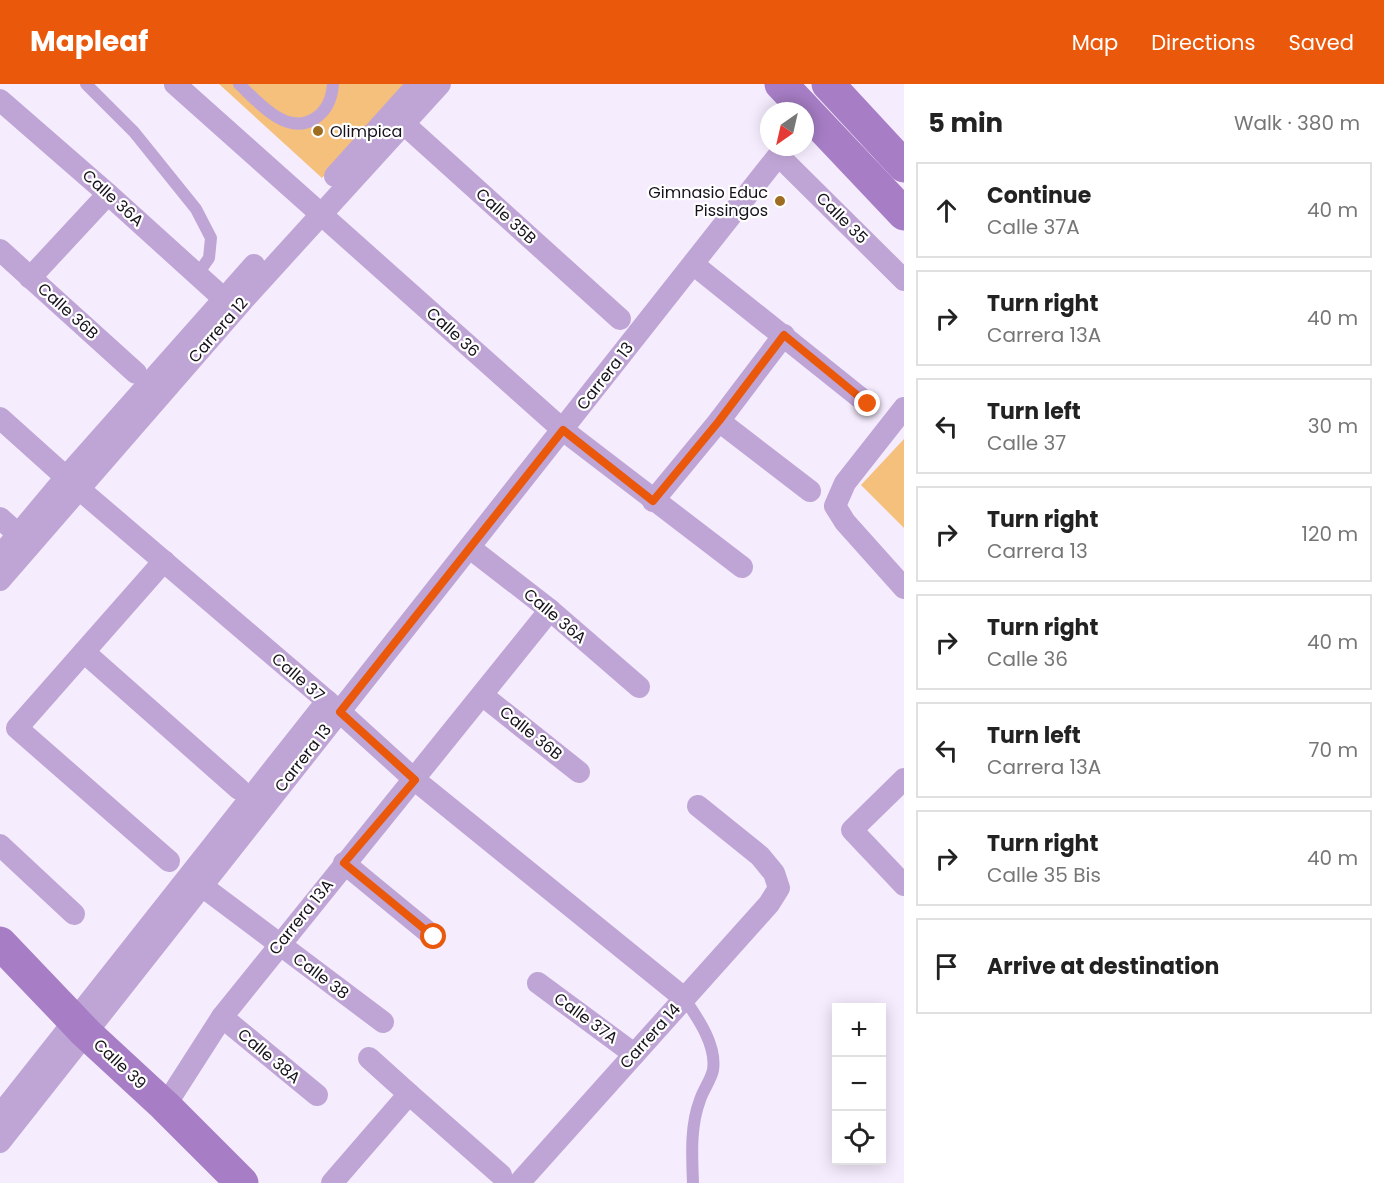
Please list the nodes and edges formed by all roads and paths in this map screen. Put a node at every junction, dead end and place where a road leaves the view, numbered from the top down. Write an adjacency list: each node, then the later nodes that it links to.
1 (86, 84): 21 (lane)
2 (175, 84): 17 (street, Calle 36)
3 (239, 84): 4 (lane)
4 (333, 84)
5 (418, 84): 11 (street, Carrera 12)
6 (440, 84): 11 (street, Carrera 12)
7 (781, 84): 10 (street)
8 (828, 84): 15 (street)
9 (0, 100): 16 (street, Calle 36A)
10 (795, 102)
11 (398, 118): 17 (street, Carrera 12); 25 (street, Calle 35B)
12 (814, 124): 18 (street)
13 (778, 156): 20 (street, Carrera 13)
14 (787, 156): 23 (street, Calle 35)
15 (904, 166)
16 (108, 194): 21 (street, Calle 36A); 22 (street)
17 (315, 210): 24 (street, Carrera 12); 32 (street, Calle 36)
18 (904, 214)
19 (0, 250): 22 (street, Calle 36B)
20 (693, 264): 26 (street); 32 (street, Carrera 13)
21 (197, 274): 24 (street, Calle 36A)
22 (30, 278): 27 (street, Calle 36B)
23 (904, 280)
24 (235, 294): 33 (street, Carrera 12)
25 (620, 319)
26 (784, 335): 28 (street); 31 (street)
27 (136, 372)
28 (868, 404)
29 (904, 408): 43 (street)
30 (0, 418): 33 (street, Calle 37)
31 (719, 421): 34 (street); 35 (street)
32 (563, 430): 35 (street, Calle 36); 38 (street, Carrera 13)
33 (72, 483): 37 (street, Carrera 12); 40 (street, Calle 37); 42 (street, Carrera 12)
34 (810, 491)
35 (653, 501): 41 (street, Calle 36)
36 (0, 518): 37 (street)
37 (20, 535): 39 (street, Carrera 12)
38 (470, 548): 44 (street, Calle 36A); 48 (street, Carrera 13)
39 (0, 556)
40 (164, 561): 45 (street); 48 (street, Calle 37)
41 (742, 567)
42 (0, 580)
43 (904, 588)
44 (550, 610): 46 (street, Calle 36A); 47 (street, Carrera 13A)
45 (84, 652): 52 (street); 55 (street)
46 (639, 687)
47 (482, 695): 49 (street, Calle 36B); 51 (street, Carrera 13A)
48 (333, 707): 51 (street, Calle 37); 58 (street, Carrera 13); 67 (street, Carrera 13)
49 (579, 772)
50 (904, 779): 57 (street)
51 (415, 780): 56 (street, Carrera 13A); 64 (street, Calle 37)
52 (239, 789)
53 (698, 806): 64 (street, Carrera 14)
54 (2, 851): 59 (street)
55 (169, 861)
56 (344, 863): 60 (street); 62 (street, Carrera 13A)
57 (904, 885)
58 (202, 886): 62 (street, Calle 38); 67 (street, Carrera 13)
59 (74, 914)
60 (434, 937)
61 (0, 943): 67 (street, Calle 39)
62 (279, 944): 65 (street, Carrera 13A); 66 (street, Calle 38)
63 (538, 983): 68 (street, Calle 37A)
64 (684, 998): 68 (street, Carrera 14); 78 (lane)
65 (222, 1017): 71 (street, Calle 38A); 72 (street, Carrera 13A)
66 (383, 1023)
67 (81, 1027): 72 (street, Calle 39); 73 (street, Carrera 13); 74 (street, Carrera 13)
68 (634, 1054): 75 (street, Carrera 14)
69 (369, 1058): 70 (street)
70 (409, 1094): 75 (street); 77 (street)
71 (317, 1095)
72 (163, 1110): 76 (street, Calle 39)
73 (0, 1115)
74 (0, 1142)
75 (510, 1179)
76 (242, 1183)
77 (332, 1183)
78 (693, 1183)

